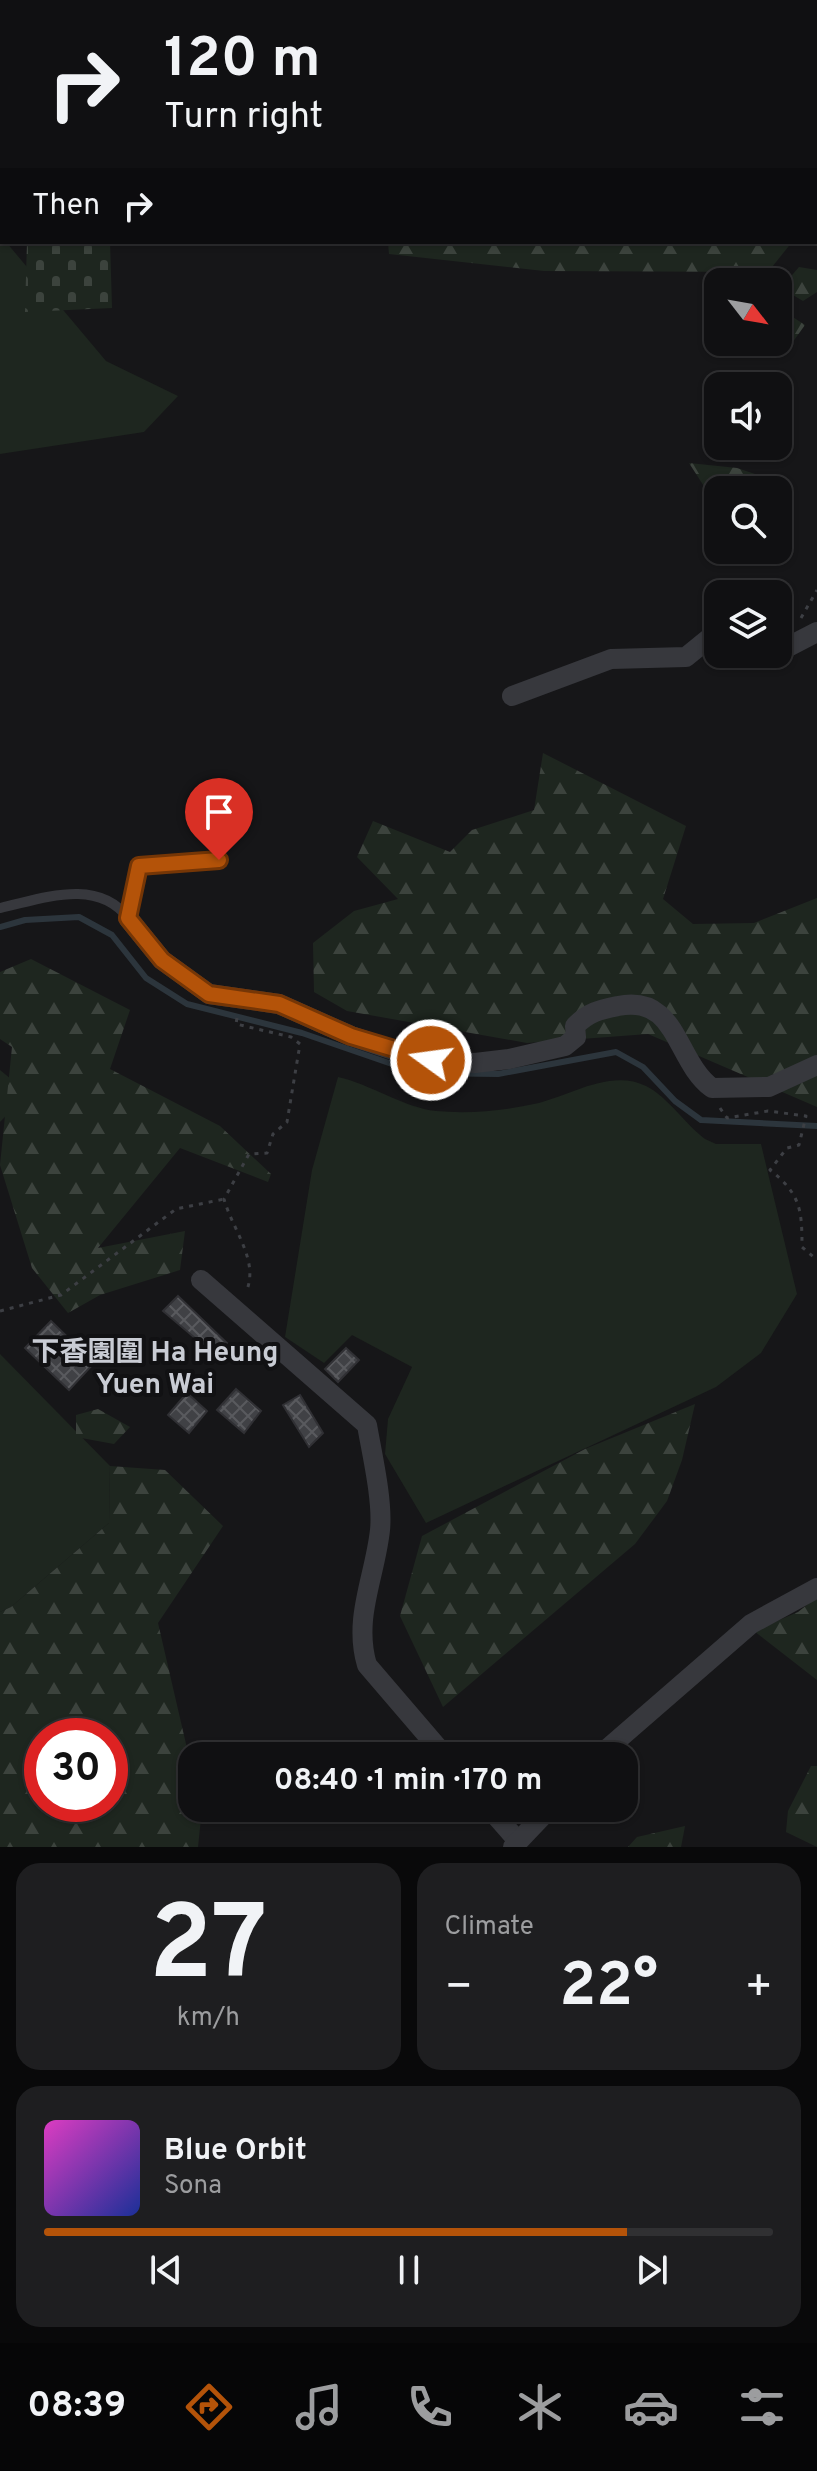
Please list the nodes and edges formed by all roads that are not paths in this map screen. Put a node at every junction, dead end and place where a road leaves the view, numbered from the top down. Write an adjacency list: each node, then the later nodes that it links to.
1 (817, 632): 3 (street)
2 (704, 642): 4 (street)
3 (792, 645)
4 (512, 696)
5 (219, 860): 7 (lane)
6 (0, 908): 7 (lane)
7 (128, 918): 8 (street)
8 (817, 1065)
9 (201, 1280): 11 (street)
10 (817, 1588): 12 (street)
11 (433, 1742)
12 (615, 1742)
13 (500, 1822): 15 (street)
14 (537, 1822): 15 (street)
15 (516, 1844)

